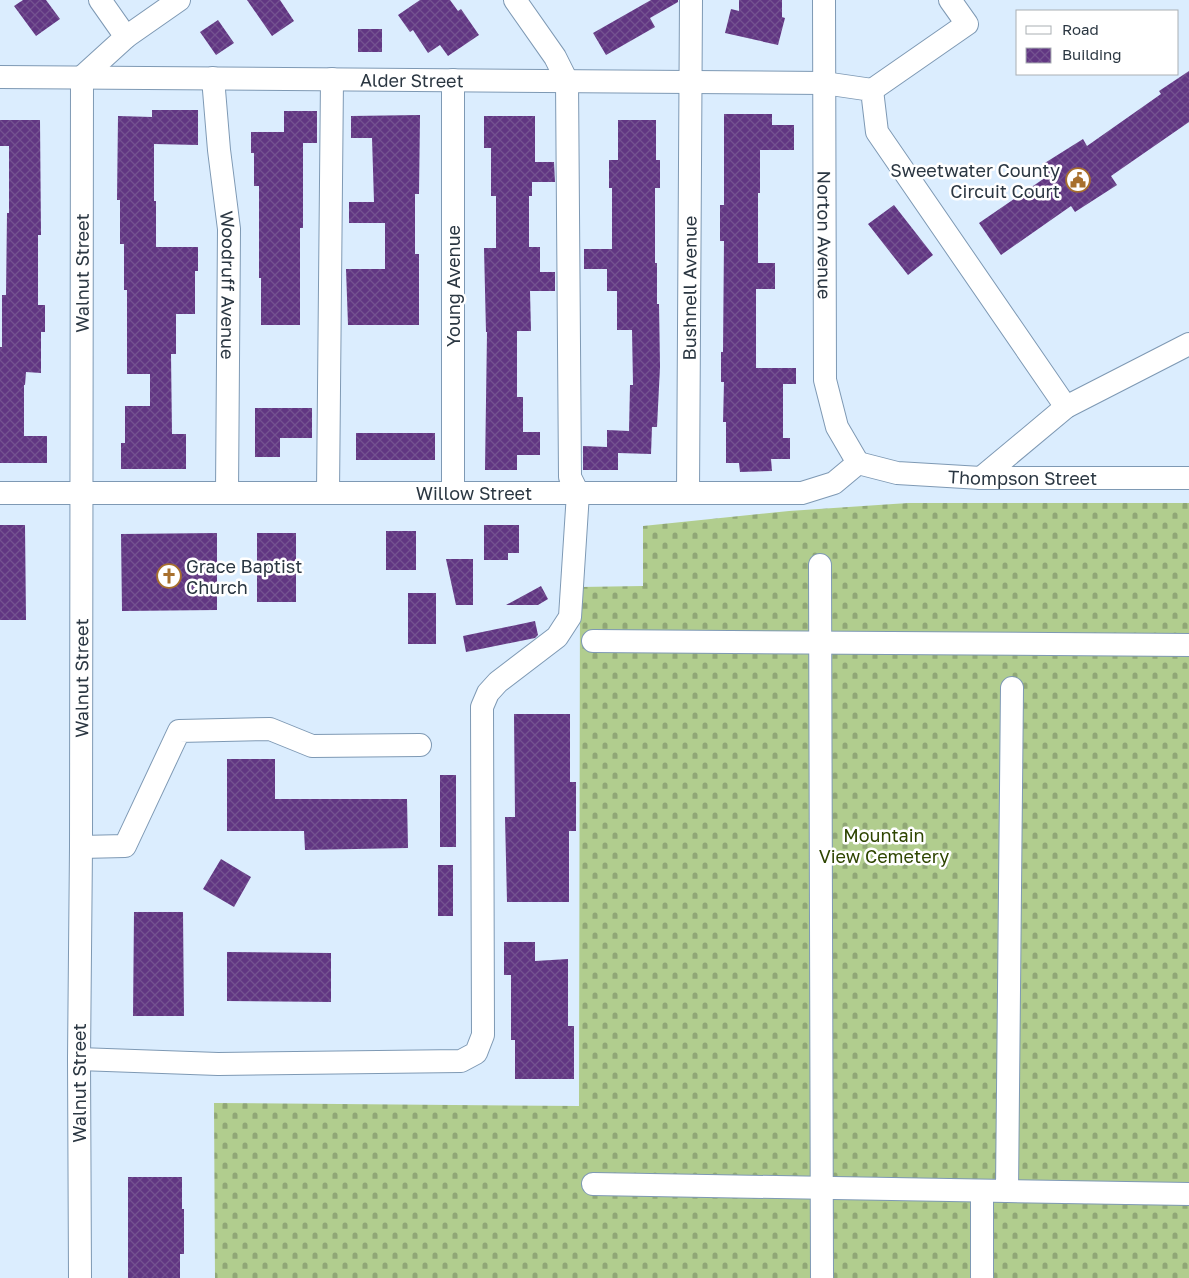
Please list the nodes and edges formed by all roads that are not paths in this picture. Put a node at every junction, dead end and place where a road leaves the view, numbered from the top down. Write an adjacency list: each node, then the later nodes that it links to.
1 (100, 0): 7 (street)
2 (179, 0): 7 (street)
3 (515, 0): 13 (street)
4 (691, 0): 14 (street, Bushnell Avenue)
5 (824, 0): 15 (street, Norton Avenue)
6 (950, 0): 16 (street)
7 (126, 37): 9 (street)
8 (0, 77): 9 (street, Alder Street)
9 (82, 77): 10 (street, Alder Street); 26 (street, Walnut Street)
10 (213, 78): 11 (street, Alder Street); 22 (street, Woodruff Avenue)
11 (332, 79): 12 (street, Alder Street); 23 (street)
12 (453, 80): 13 (street, Alder Street); 24 (street, Young Avenue)
13 (567, 81): 14 (street, Alder Street); 27 (street)
14 (690, 82): 15 (street, Alder Street); 28 (street, Bushnell Avenue)
15 (824, 84): 16 (street, Alder Street); 19 (street, Norton Avenue)
16 (872, 90): 18 (street)
17 (1189, 344): 18 (street)
18 (1066, 407): 20 (street)
19 (858, 463): 20 (street, Thompson Street); 28 (street, Willow Street)
20 (981, 478): 21 (street, Thompson Street)
21 (1189, 478)
22 (227, 492): 23 (street, Willow Street); 26 (street, Willow Street)
23 (328, 492): 24 (street, Willow Street)
24 (453, 492): 27 (street, Willow Street)
25 (0, 493): 26 (street, Willow Street)
26 (82, 493): 35 (street, Walnut Street)
27 (578, 493): 28 (street, Willow Street); 36 (street)
28 (688, 493)
29 (820, 565): 31 (street)
30 (594, 641): 31 (street)
31 (821, 643): 32 (street); 38 (street)
32 (1189, 645)
33 (1012, 688): 40 (street)
34 (420, 746): 35 (street)
35 (81, 846): 36 (street, Walnut Street)
36 (79, 1059): 42 (street, Walnut Street)
37 (594, 1184): 38 (street)
38 (822, 1188): 39 (street); 43 (street)
39 (982, 1191): 40 (street); 44 (street)
40 (1007, 1191): 41 (street)
41 (1189, 1194)
42 (80, 1278)
43 (822, 1278)
44 (982, 1278)

